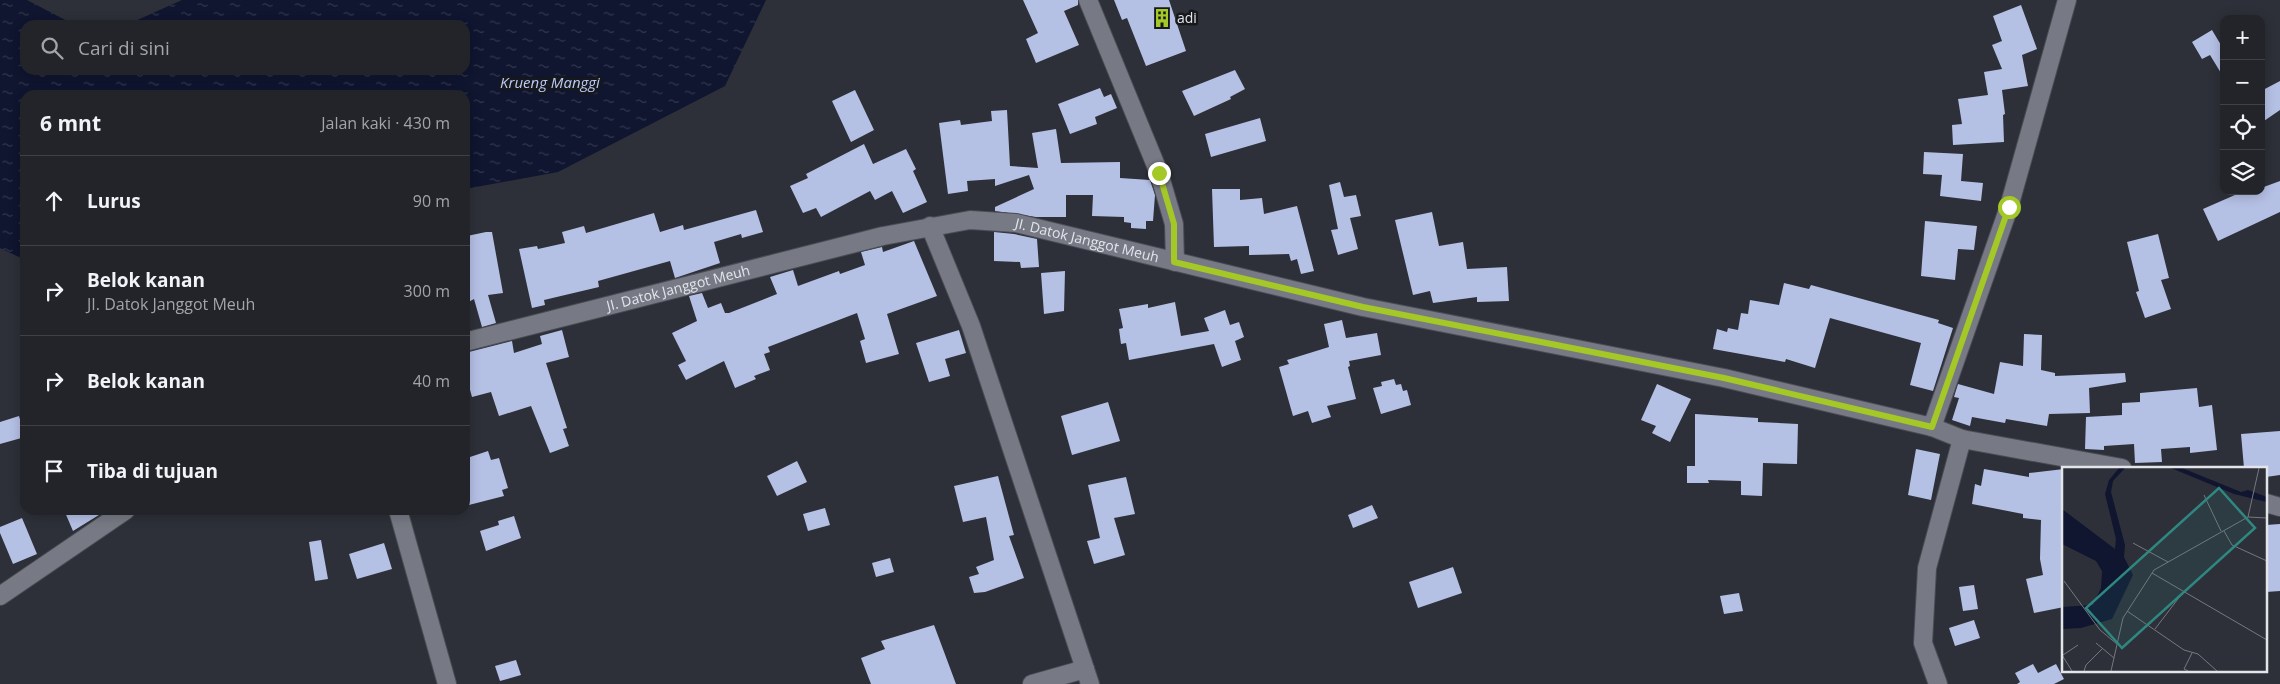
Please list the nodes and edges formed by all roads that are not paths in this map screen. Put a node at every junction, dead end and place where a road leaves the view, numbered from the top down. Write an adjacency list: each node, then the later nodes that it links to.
1 (1088, 0): 4 (street)
2 (2067, 0): 6 (street)
3 (930, 226): 4 (street, JI. Datok Janggot Meuh); 5 (street, JI. Datok Janggot Meuh); 12 (street)
4 (1174, 262): 6 (street, JI. Datok Janggot Meuh)
5 (470, 341)
6 (1932, 427): 7 (street, JI. Datok Janggot Meuh)
7 (1962, 439): 8 (street, JI. Datok Janggot Meuh); 15 (street)
8 (2116, 467)
9 (119, 515): 11 (street)
10 (399, 515): 13 (street)
11 (0, 596)
12 (1088, 676): 14 (street)
13 (447, 684)
14 (1032, 684)
15 (1938, 684)

